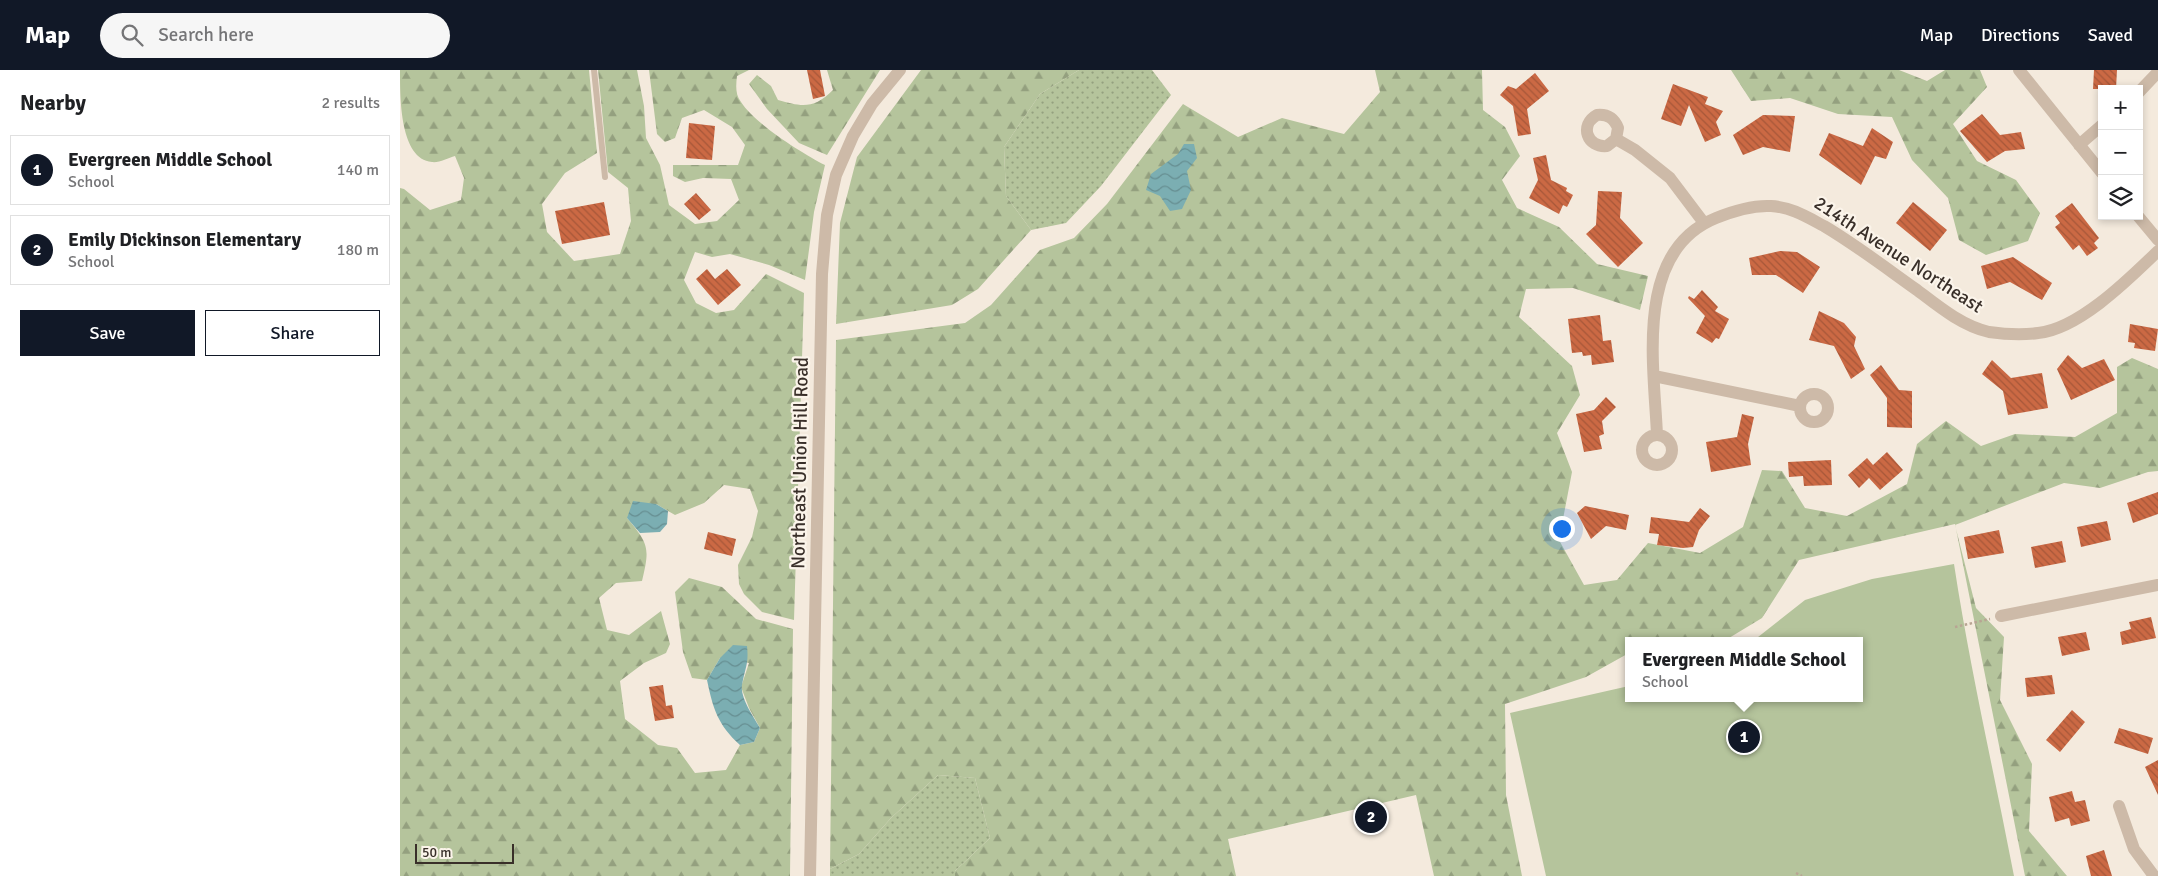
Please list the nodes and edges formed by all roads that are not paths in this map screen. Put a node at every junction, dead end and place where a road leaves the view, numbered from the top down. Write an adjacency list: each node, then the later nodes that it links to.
1 (594, 70): 10 (lane)
2 (900, 70): 21 (street, Northeast Union Hill Road)
3 (2019, 70): 8 (street)
4 (2158, 72): 5 (street)
5 (2143, 88)
6 (2098, 128): 8 (street)
7 (1616, 139): 12 (street)
8 (2079, 145): 9 (street)
9 (2098, 168)
10 (605, 177)
11 (2141, 220): 13 (street)
12 (1704, 223): 14 (street, 214th Avenue Northeast); 15 (street, 214th Avenue Northeast)
13 (2158, 240)
14 (2158, 251)
15 (1654, 376): 16 (street); 17 (street, 214th Avenue Northeast)
16 (1800, 406)
17 (1657, 435)
18 (2158, 585): 19 (street)
19 (2001, 616)
20 (2119, 806): 22 (street)
21 (810, 876)
22 (2154, 876)

